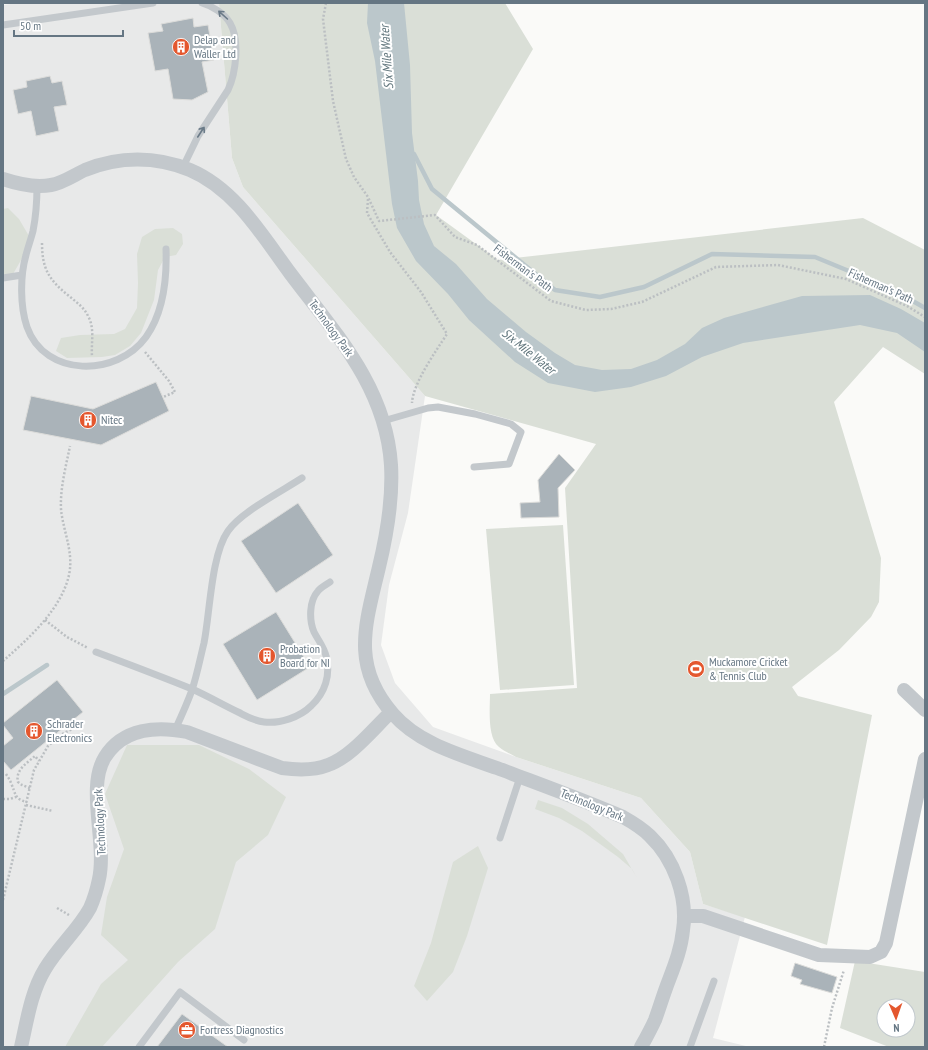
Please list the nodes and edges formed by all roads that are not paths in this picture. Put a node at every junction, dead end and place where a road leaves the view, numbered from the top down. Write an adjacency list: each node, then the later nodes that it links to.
1 (153, 3): 3 (lane)
2 (202, 3): 4 (lane, one-way to 2)
3 (3, 24)
4 (183, 167): 6 (street, Technology Park); 10 (street, Technology Park)
5 (3, 179): 6 (street, Technology Park)
6 (37, 186): 8 (lane)
7 (166, 249): 8 (lane)
8 (22, 275): 9 (lane)
9 (3, 278)
10 (383, 421): 11 (lane); 18 (street, Technology Park)
11 (474, 467)
12 (302, 478): 15 (lane)
13 (330, 582): 15 (lane)
14 (96, 652): 15 (lane)
15 (192, 690): 19 (lane)
16 (904, 690): 17 (street)
17 (925, 710)
18 (391, 712): 19 (street, Technology Park); 21 (street, Technology Park)
19 (176, 730): 26 (street, Technology Park)
20 (925, 759): 23 (street)
21 (520, 777): 22 (lane); 23 (street, Technology Park)
22 (500, 838)
23 (685, 916): 28 (street, Technology Park)
24 (714, 981): 29 (lane)
25 (244, 1040): 27 (lane)
26 (22, 1047)
27 (138, 1047)
28 (641, 1047)
29 (690, 1047)

